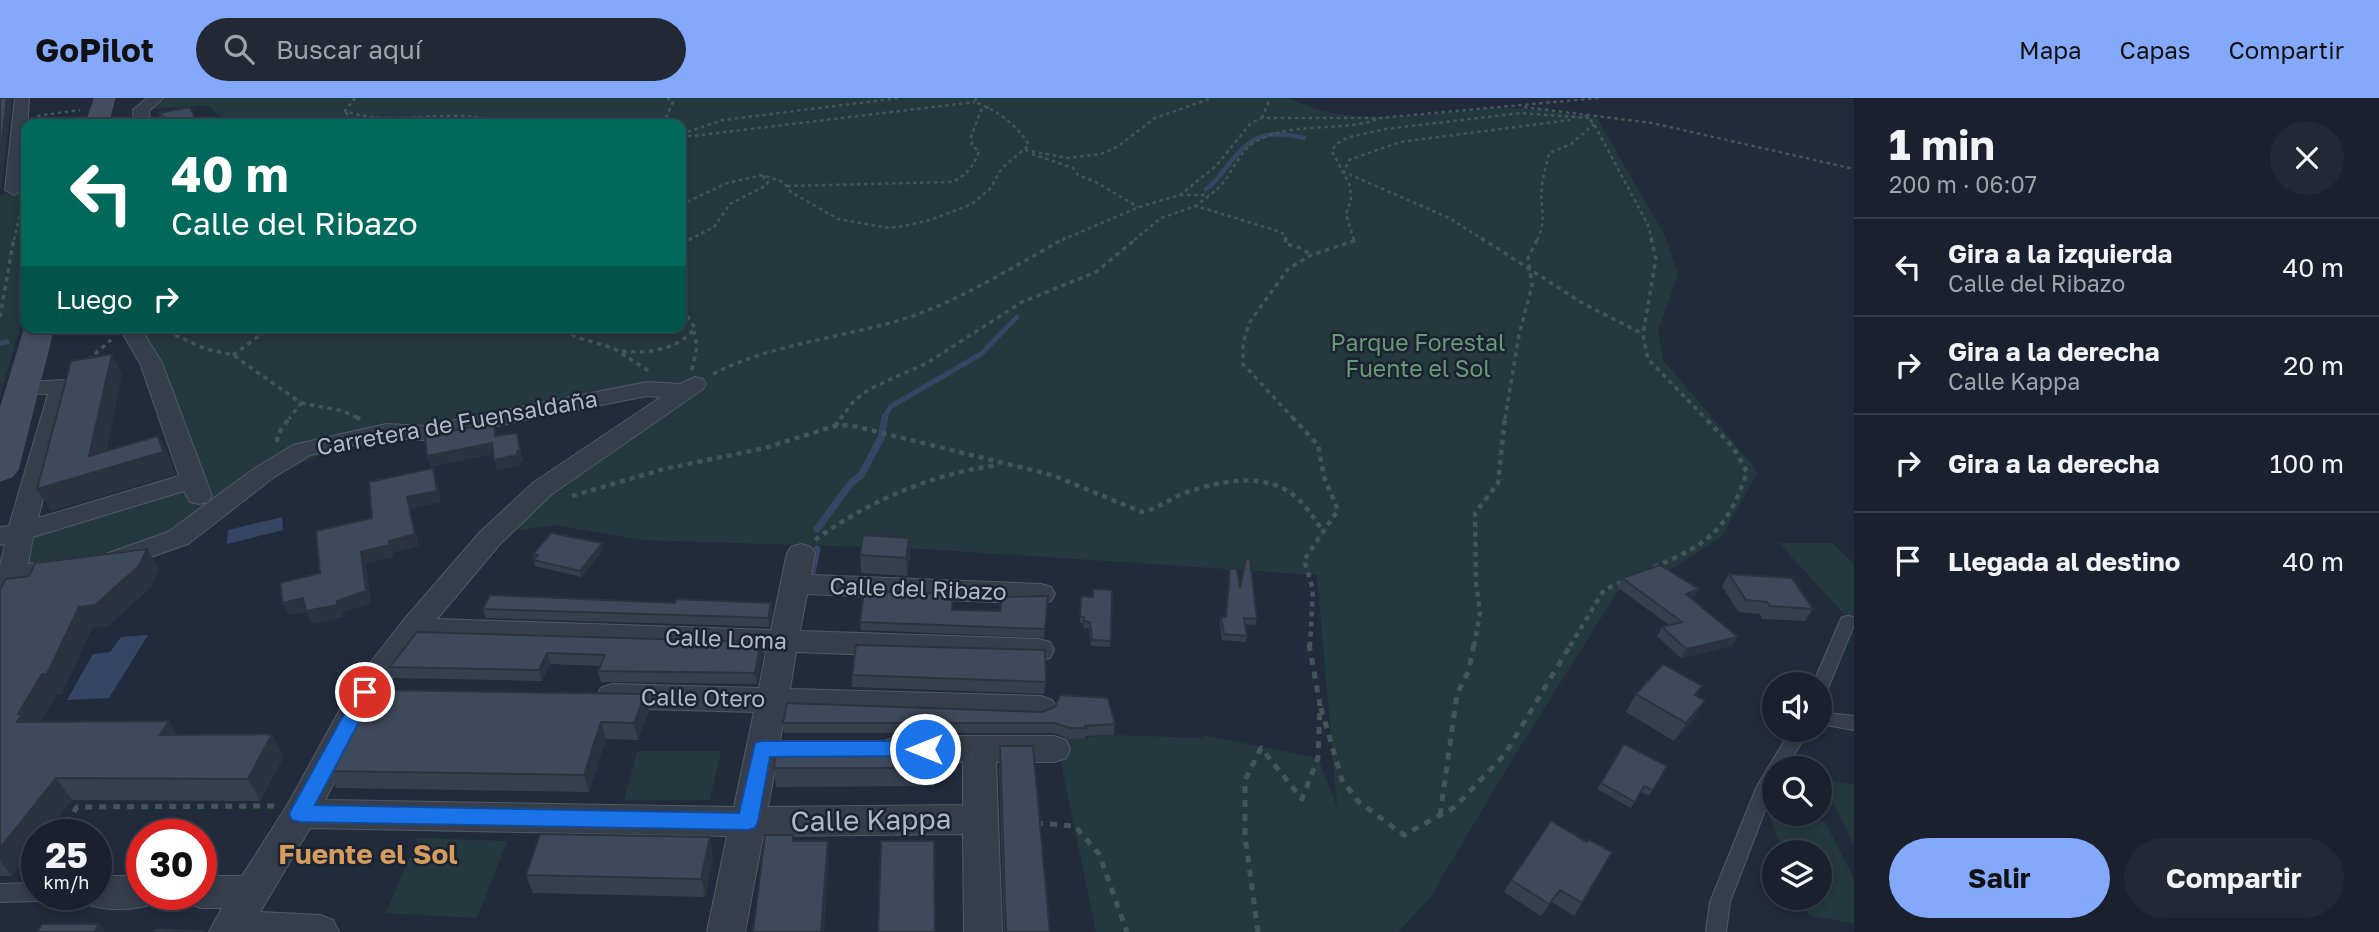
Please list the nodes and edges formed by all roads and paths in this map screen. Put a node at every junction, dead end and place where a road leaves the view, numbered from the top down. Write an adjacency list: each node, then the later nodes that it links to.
1 (22, 98): 15 (street)
2 (105, 98): 18 (main road)
3 (355, 98): 13 (path)
4 (667, 98): 22 (path)
5 (899, 98): 26 (path)
6 (1212, 98): 28 (path)
7 (1270, 98): 16 (path)
8 (1599, 98): 11 (path)
9 (975, 100): 12 (path); 27 (path)
10 (147, 101): 19 (street)
11 (1513, 106): 14 (path); 17 (path)
12 (990, 107): 28 (path); 32 (path)
13 (345, 111): 20 (path); 21 (path)
14 (1587, 117): 24 (path); 25 (path); 29 (path); 30 (path)
15 (20, 118): 18 (path); 33 (street)
16 (1262, 118): 17 (path); 35 (path)
17 (1379, 118): 23 (path)
18 (98, 119)
19 (142, 119)
20 (349, 119)
21 (495, 119)
22 (665, 119)
23 (1373, 123): 25 (path); 34 (path)
24 (1594, 124): 41 (path); 51 (path)
25 (1376, 131): 30 (path)
26 (686, 134)
27 (686, 135)
28 (1024, 150): 32 (path); 38 (path)
29 (1854, 169)
30 (1344, 172): 40 (path); 41 (path)
31 (763, 175): 32 (path); 36 (path); 39 (path)
32 (786, 186)
33 (20, 191): 43 (path)
34 (1210, 194): 35 (path); 37 (path)
35 (1180, 195): 38 (path)
36 (686, 203)
37 (1196, 206): 40 (path); 59 (path)
38 (1139, 207): 56 (path)
39 (686, 241)
40 (1311, 256): 66 (path)
41 (1532, 271): 51 (path); 92 (path)
42 (686, 314): 44 (path)
43 (0, 317)
44 (694, 331): 52 (path); 56 (path)
45 (37, 333): 55 (main road)
46 (121, 333): 54 (path)
47 (123, 333): 65 (street)
48 (170, 333): 53 (path)
49 (263, 333): 53 (path)
50 (568, 333): 52 (path)
51 (1643, 334): 69 (path)
52 (612, 348): 56 (path)
53 (233, 355): 57 (path)
54 (70, 380): 55 (street); 67 (street, Carretera de Fuensaldaña)
55 (22, 388): 61 (main road)
56 (684, 388): 64 (street); 65 (street, Carretera de Fuensaldaña)
57 (301, 403): 58 (path); 60 (path)
58 (343, 411)
59 (835, 426): 62 (path); 64 (path)
60 (278, 434)
61 (1, 463)
62 (1004, 464): 66 (path); 68 (path)
63 (188, 482): 67 (street)
64 (533, 497): 75 (street)
65 (206, 515): 70 (street, Carretera de Fuensaldaña)
66 (1324, 533): 83 (path)
67 (11, 534): 70 (street, Carretera de Fuensaldaña)
68 (801, 553): 72 (street, Calle del Ribazo)
69 (1645, 571)
70 (6, 576)
71 (1633, 576): 92 (path)
72 (795, 584): 73 (street, Calle del Ribazo); 76 (street, Calle del Ribazo)
73 (1041, 594)
74 (1848, 621): 78 (lane)
75 (412, 629): 76 (street, Calle Loma); 79 (street)
76 (784, 640): 77 (street, Calle Loma); 82 (street, Calle del Ribazo)
77 (1039, 650)
78 (1827, 672)
79 (365, 692): 80 (street); 91 (street)
80 (406, 693)
81 (582, 696): 82 (street, Calle Otero)
82 (772, 699): 84 (street, Calle Otero); 95 (street, Calle del Ribazo)
83 (1320, 705): 92 (path); 106 (path)
84 (1041, 708)
85 (1832, 720): 86 (lane)
86 (1854, 723)
87 (1054, 748): 89 (street)
88 (871, 749): 89 (street)
89 (979, 749): 94 (street, Calle Kappa)
90 (1762, 796): 107 (lane)
91 (302, 810): 93 (path); 95 (street, Calle Kappa); 99 (street)
92 (1440, 815)
93 (69, 819)
94 (979, 819): 95 (street, Calle Kappa); 104 (street, Calle Kappa)
95 (748, 822): 103 (street, Calle del Ribazo)
96 (1034, 823): 105 (path)
97 (21, 892): 100 (lane)
98 (217, 892): 99 (street)
99 (253, 892): 101 (street)
100 (0, 893)
101 (230, 930): 102 (street)
102 (320, 932)
103 (726, 932)
104 (984, 932)
105 (1127, 932)
106 (1258, 932)
107 (1716, 932)

